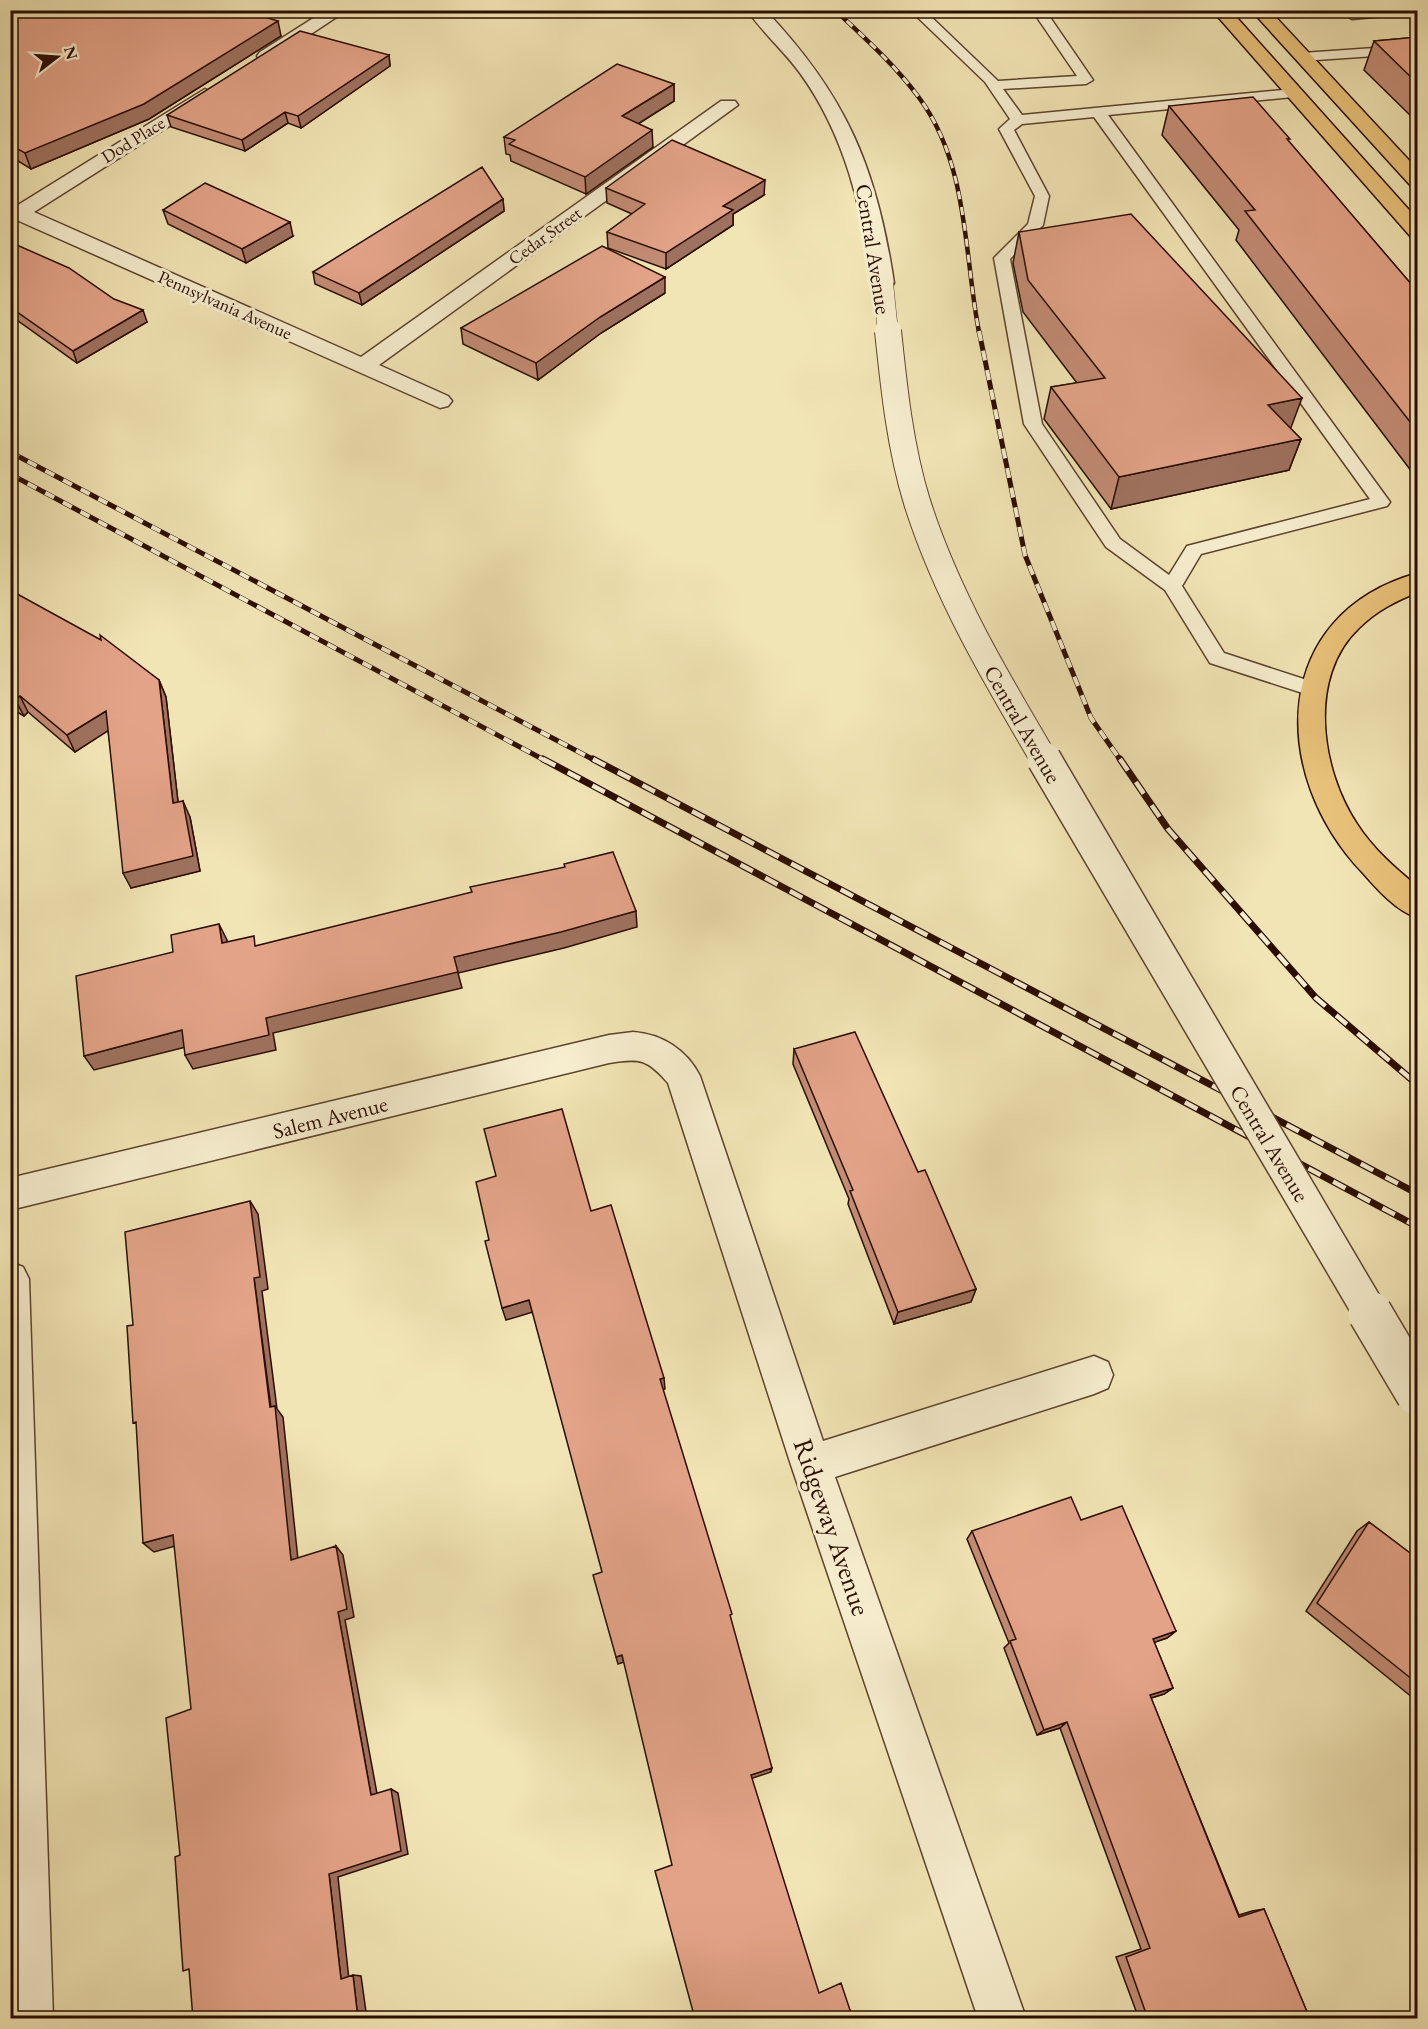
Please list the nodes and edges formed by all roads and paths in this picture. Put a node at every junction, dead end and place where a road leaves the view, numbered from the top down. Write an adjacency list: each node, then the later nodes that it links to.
1 (339, 10): 11 (street)
2 (755, 10): 31 (street, Central Avenue, bridge)
3 (916, 10): 12 (lane)
4 (1038, 10): 12 (lane)
5 (1220, 10): 14 (highway)
6 (1259, 10): 10 (highway)
7 (1342, 10): 8 (lane)
8 (1415, 10)
9 (1418, 49): 10 (lane)
10 (1302, 57): 18 (highway)
11 (249, 67)
12 (995, 85): 17 (lane)
13 (219, 86): 19 (street, Dod Place)
14 (1293, 93): 16 (lane); 20 (highway)
15 (728, 105): 21 (street, Cedar Street)
16 (1098, 112): 17 (lane); 24 (lane)
17 (1018, 120): 24 (lane)
18 (1418, 182)
19 (15, 211): 21 (street, Pennsylvania Avenue)
20 (1418, 233)
21 (363, 366): 22 (street, Pennsylvania Avenue)
22 (440, 400)
23 (1418, 582): 25 (highway)
24 (1172, 586): 25 (lane)
25 (1312, 689): 26 (highway)
26 (1418, 906)
27 (650, 1046): 28 (street, Salem Avenue); 32 (street, Ridgeway Avenue)
28 (10, 1194)
29 (10, 1280): 33 (street)
30 (1094, 1375): 32 (street)
31 (1418, 1394)
32 (811, 1465): 34 (street, Ridgeway Avenue)
33 (29, 2019)
34 (1002, 2019)

